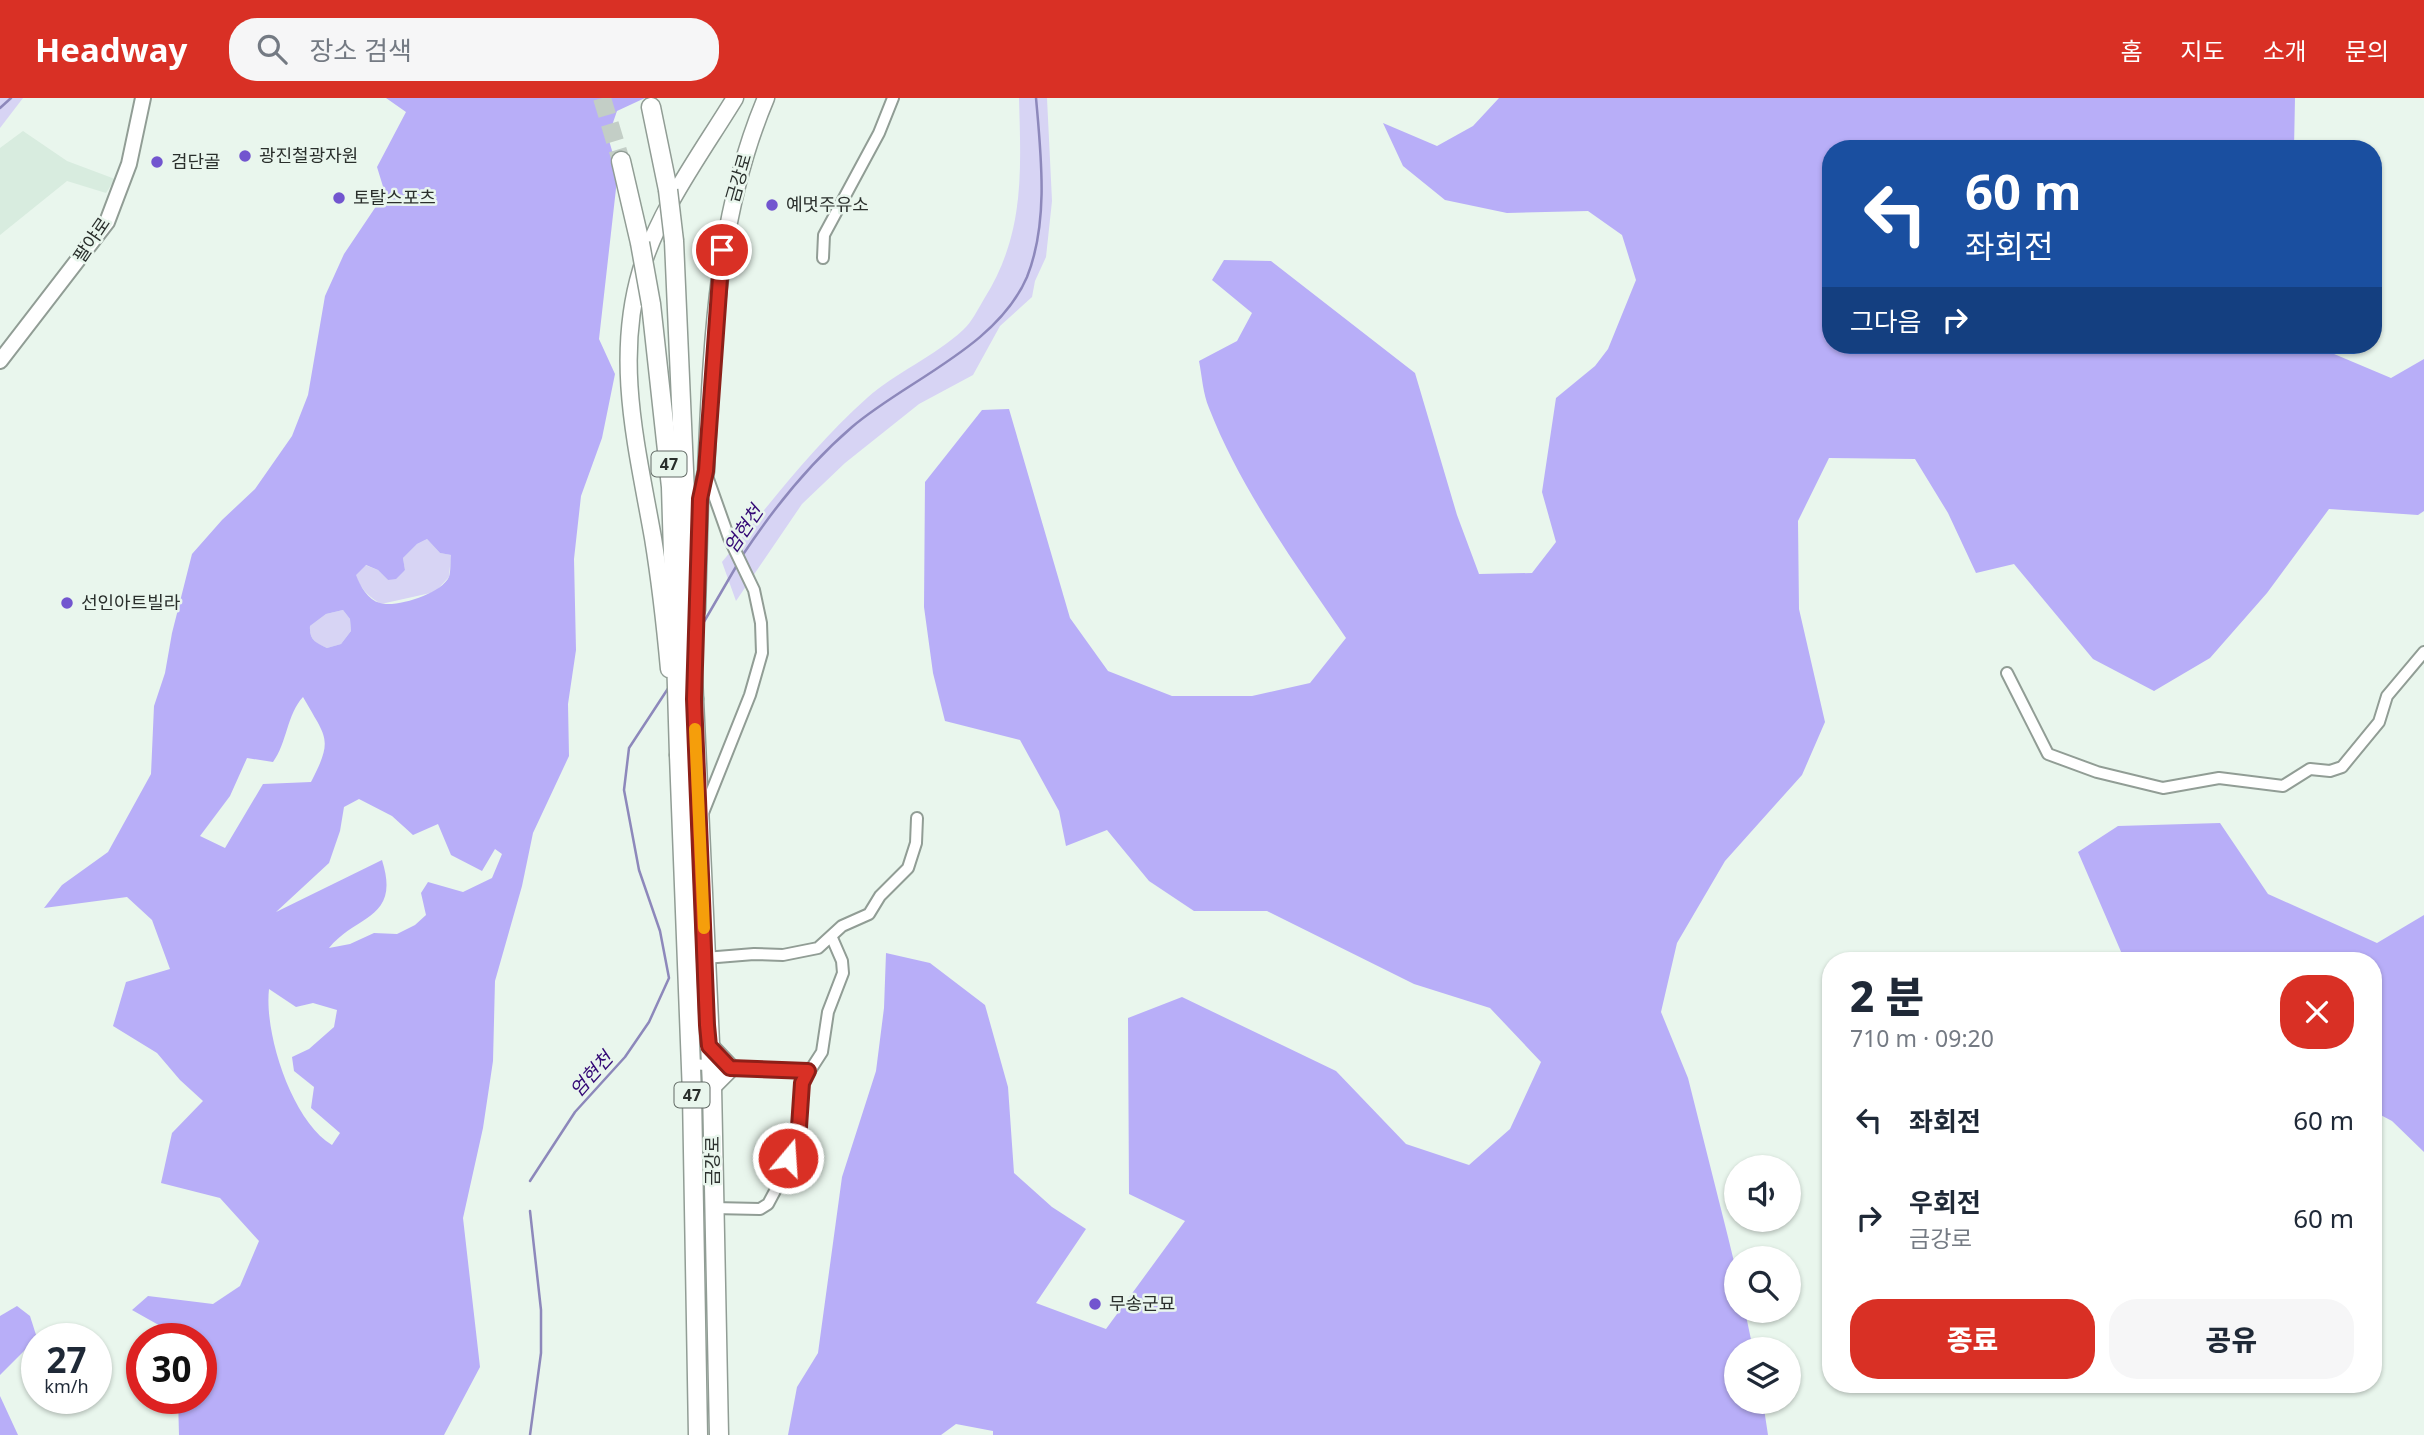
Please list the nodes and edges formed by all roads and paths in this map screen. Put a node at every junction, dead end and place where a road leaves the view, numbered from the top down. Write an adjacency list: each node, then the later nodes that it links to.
1 (142, 98): 8 (street, 팔야로)
2 (735, 98): 11 (main road)
3 (766, 98): 9 (main road, 금강로)
4 (893, 98): 7 (street)
5 (651, 107): 10 (main road, 47, bridge)
6 (621, 161): 11 (main road, 47, bridge)
7 (823, 258)
8 (0, 361)
9 (706, 471): 10 (main road, 금강로); 15 (street)
10 (693, 584): 15 (main road, 금강로 / 47)
11 (670, 627): 19 (main road, 금강로 / 47)
12 (2424, 652): 13 (street)
13 (2007, 673)
14 (917, 818): 16 (street)
15 (699, 826): 17 (main road, 금강로 / 47)
16 (832, 938): 17 (street); 22 (street)
17 (705, 958): 18 (main road, 금강로 / 47)
18 (709, 1046): 20 (main road, 금강로 / 47); 21 (main road)
19 (690, 1063): 20 (street); 25 (main road, 금강로 / 47)
20 (711, 1064): 21 (street); 23 (main road, 금강로 / 47)
21 (730, 1068): 22 (street); 23 (main road)
22 (808, 1071): 24 (street)
23 (712, 1086): 24 (main road, 금강로 / 47)
24 (713, 1208): 26 (main road, 금강로 / 47)
25 (698, 1435)
26 (719, 1435)

